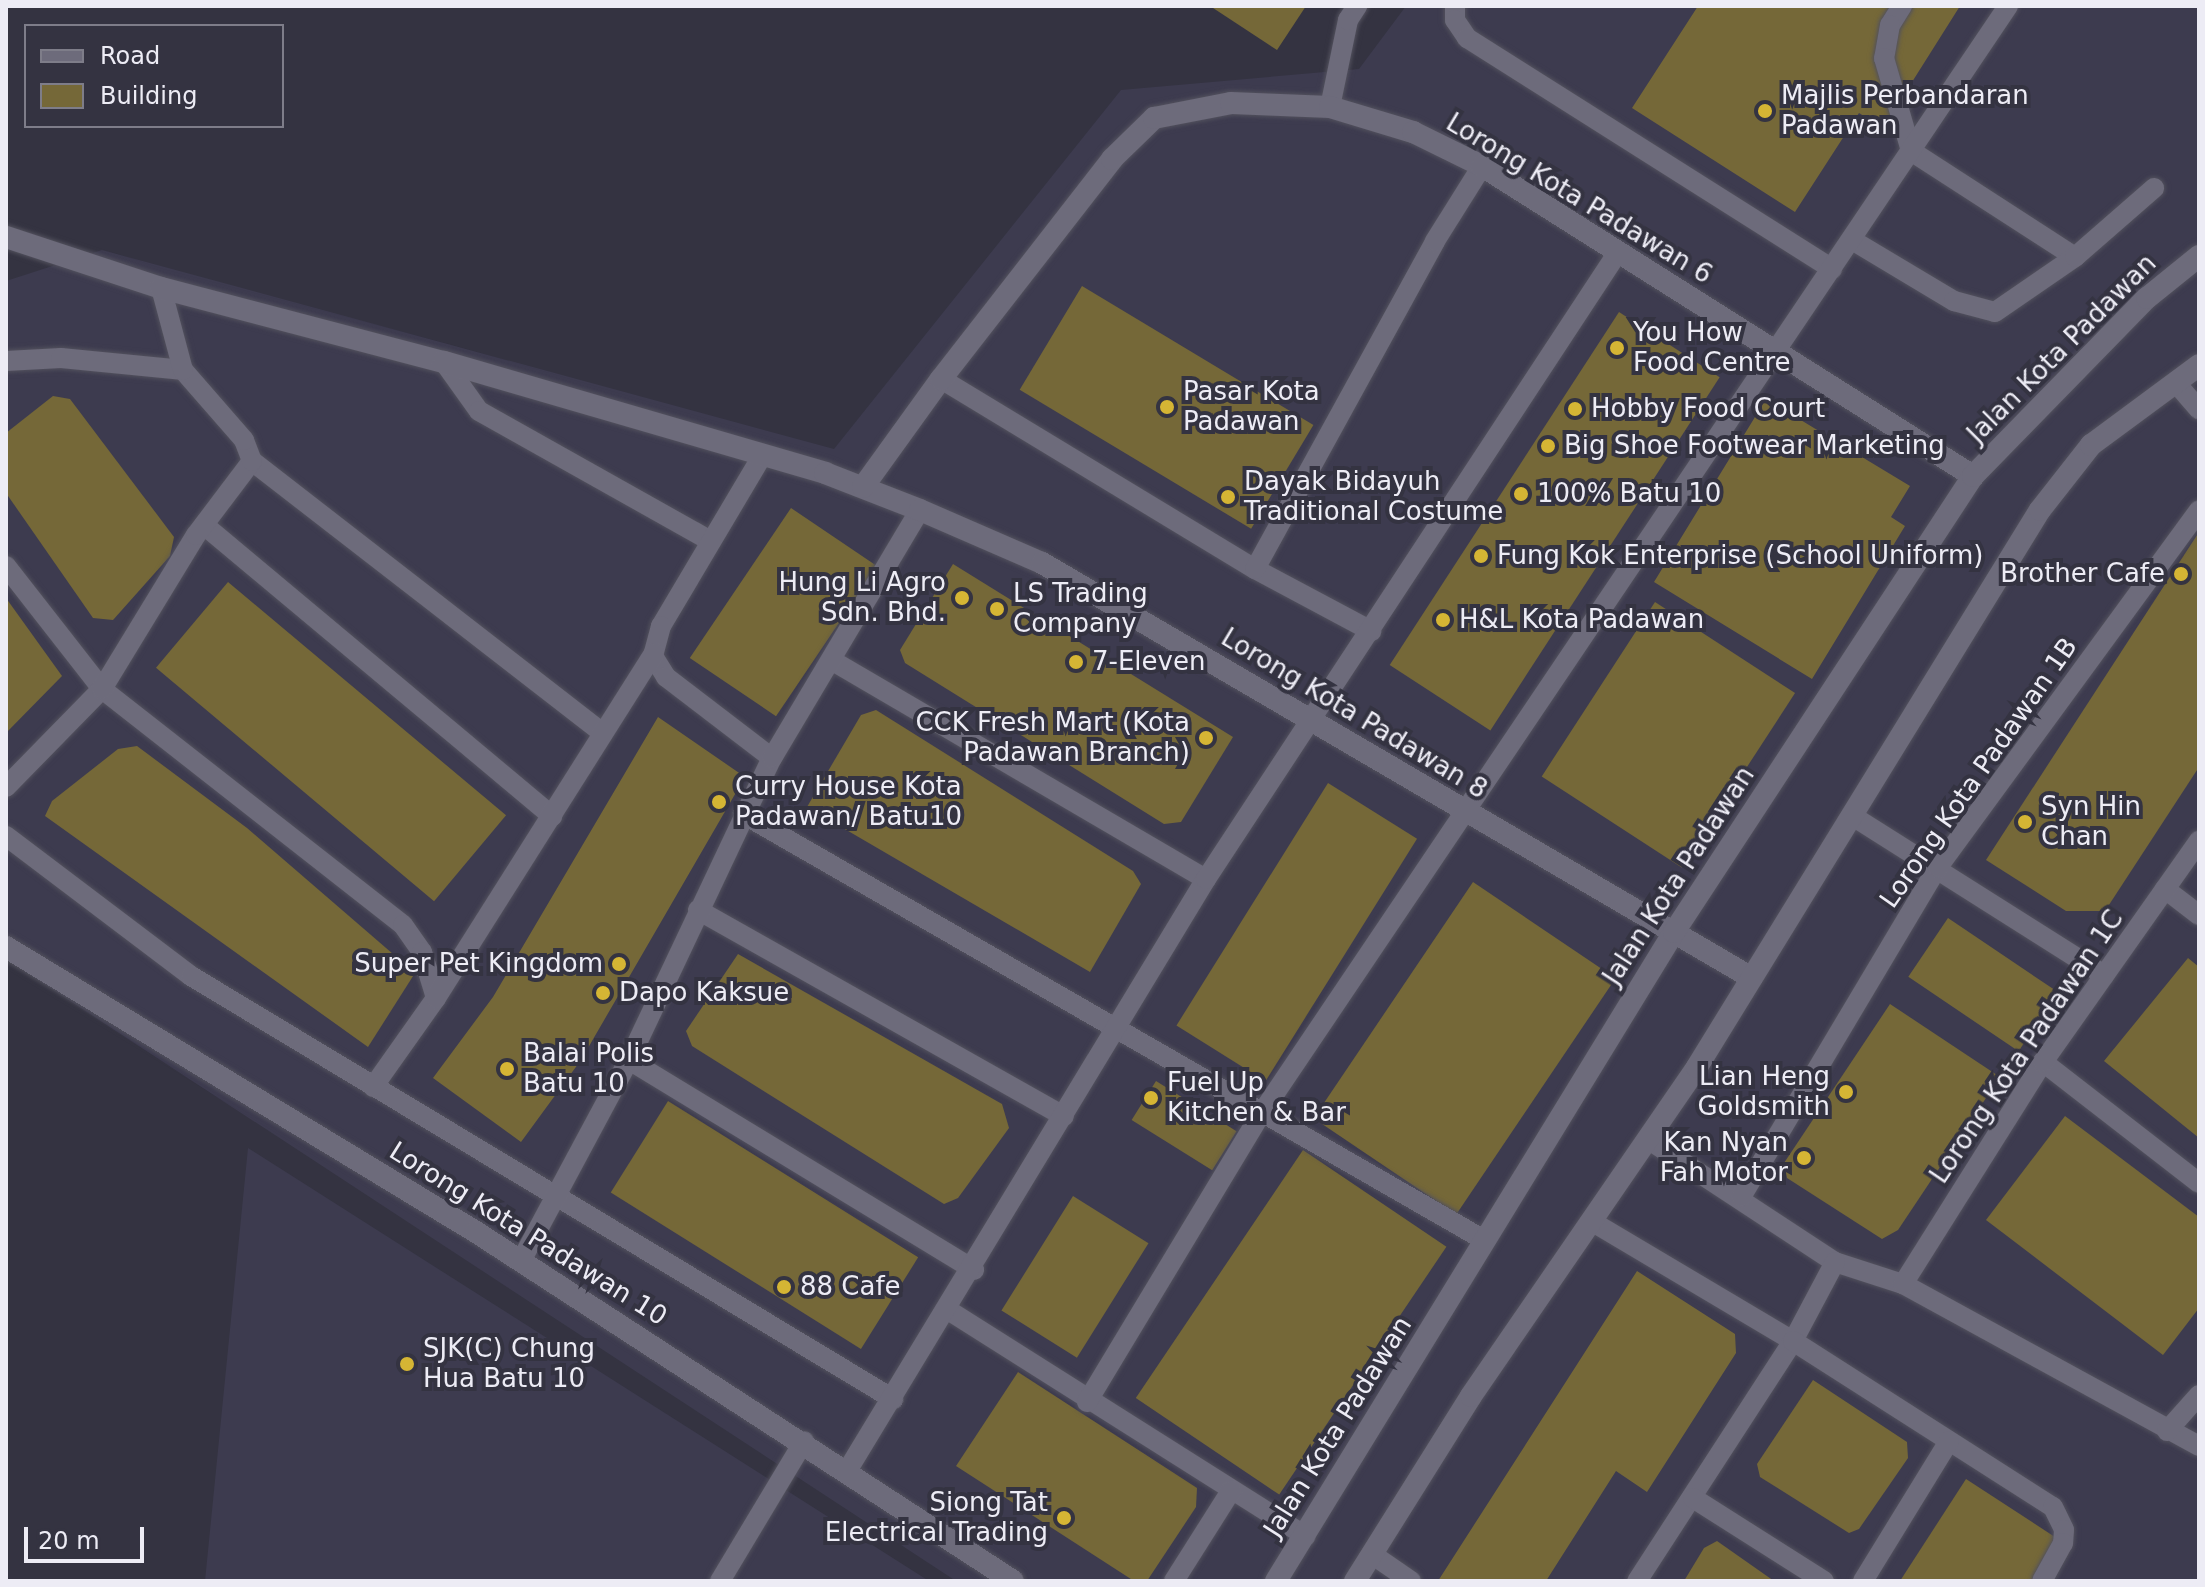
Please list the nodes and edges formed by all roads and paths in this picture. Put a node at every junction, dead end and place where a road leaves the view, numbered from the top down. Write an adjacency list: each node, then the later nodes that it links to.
1 (1357, 6): 5 (lane)
2 (1455, 6): 14 (lane)
3 (1902, 6): 6 (lane)
4 (2008, 6): 6 (lane)
5 (1330, 107): 7 (street, Lorong Kota Padawan 6); 21 (street, Lorong Kota Padawan 6)
6 (1911, 151): 10 (lane); 13 (lane)
7 (1482, 166): 11 (street, Lorong Kota Padawan 6); 33 (lane)
8 (2154, 188): 13 (lane)
9 (6, 237): 15 (street, Lorong Kota Padawan 8)
10 (1852, 240): 13 (lane); 14 (lane)
11 (1618, 252): 16 (street, Lorong Kota Padawan 6); 34 (lane)
12 (2199, 256): 26 (street, Jalan Kota Padawan)
13 (2075, 257)
14 (1832, 269): 16 (lane)
15 (161, 288): 18 (street, Lorong Kota Padawan 8); 20 (lane)
16 (1776, 353): 26 (street, Lorong Kota Padawan 6); 43 (lane)
17 (6, 361): 20 (lane)
18 (444, 362): 24 (street, Lorong Kota Padawan 8); 31 (lane)
19 (2199, 365): 22 (street)
20 (183, 370): 25 (lane)
21 (941, 379): 27 (street, Lorong Kota Padawan 6); 33 (lane)
22 (2176, 383): 23 (lane); 45 (street)
23 (2199, 409)
24 (762, 456): 27 (street, Lorong Kota Padawan 8); 31 (lane)
25 (252, 461): 30 (lane); 39 (lane)
26 (1973, 476): 53 (street, Jalan Kota Padawan)
27 (863, 487): 28 (street, Lorong Kota Padawan 8)
28 (920, 510): 36 (lane); 38 (street, Lorong Kota Padawan 8)
29 (2199, 510): 48 (lane, Lorong Kota Padawan 1B)
30 (204, 525): 37 (lane); 44 (lane)
31 (711, 541): 35 (lane)
32 (6, 566): 37 (lane)
33 (1255, 569): 34 (lane)
34 (1371, 631): 38 (lane)
35 (654, 653): 39 (lane); 40 (lane)
36 (831, 660): 40 (lane); 49 (lane)
37 (102, 689): 41 (lane); 57 (lane)
38 (1313, 717): 43 (street, Lorong Kota Padawan 8); 49 (lane)
39 (603, 733): 44 (lane)
40 (772, 758): 42 (lane)
41 (6, 787)
42 (743, 814): 51 (lane); 58 (lane)
43 (1466, 815): 53 (street, Lorong Kota Padawan 8); 62 (lane)
44 (552, 816): 57 (lane)
45 (1854, 817): 48 (lane); 56 (street)
46 (6, 836): 61 (lane)
47 (2199, 841): 50 (lane, Lorong Kota Padawan 1C)
48 (1938, 867): 55 (lane); 67 (lane, Lorong Kota Padawan 1B)
49 (1206, 879): 58 (lane)
50 (2165, 889): 52 (lane); 55 (lane, Lorong Kota Padawan 1C)
51 (698, 910): 59 (lane); 63 (lane)
52 (2199, 915)
53 (1674, 932): 56 (street, Lorong Kota Padawan 8); 69 (street, Jalan Kota Padawan)
54 (6, 947): 70 (street, Lorong Kota Padawan 10)
55 (2104, 975): 60 (lane, Lorong Kota Padawan 1C)
56 (1752, 978): 64 (street)
57 (436, 998): 61 (lane)
58 (1113, 1028): 62 (lane); 63 (lane)
59 (629, 1060): 66 (lane); 72 (lane)
60 (2043, 1062): 65 (lane); 73 (lane, Lorong Kota Padawan 1C)
61 (373, 1087): 66 (lane)
62 (1261, 1114): 69 (lane); 78 (lane)
63 (1064, 1116): 72 (lane)
64 (1649, 1140): 67 (lane); 68 (street)
65 (2199, 1183)
66 (558, 1196): 70 (lane); 77 (lane)
67 (1741, 1197): 71 (lane)
68 (1591, 1221): 75 (lane); 87 (street)
69 (1484, 1240): 86 (street, Jalan Kota Padawan)
70 (521, 1261): 80 (street, Lorong Kota Padawan 10)
71 (1835, 1262): 73 (lane); 75 (lane)
72 (974, 1270): 74 (lane)
73 (1903, 1284): 79 (lane)
74 (948, 1310): 77 (lane); 78 (lane)
75 (1793, 1341): 81 (lane); 85 (lane)
76 (2199, 1395): 79 (lane)
77 (893, 1399): 83 (lane)
78 (1087, 1402): 84 (lane)
79 (2167, 1431): 82 (lane)
80 (804, 1441): 83 (street, Lorong Kota Padawan 10); 88 (lane)
81 (1949, 1441): 96 (lane); 97 (lane)
82 (2199, 1446)
83 (847, 1471): 89 (street, Lorong Kota Padawan 10)
84 (1231, 1491): 86 (lane); 90 (lane)
85 (1693, 1498): 94 (lane); 95 (lane)
86 (1305, 1536): 91 (street, Jalan Kota Padawan)
87 (1373, 1555): 92 (street); 93 (lane)
88 (720, 1581)
89 (1013, 1581)
90 (1174, 1581)
91 (1276, 1581)
92 (1355, 1581)
93 (1411, 1581)
94 (1637, 1581)
95 (1824, 1581)
96 (1863, 1581)
97 (2042, 1581)

